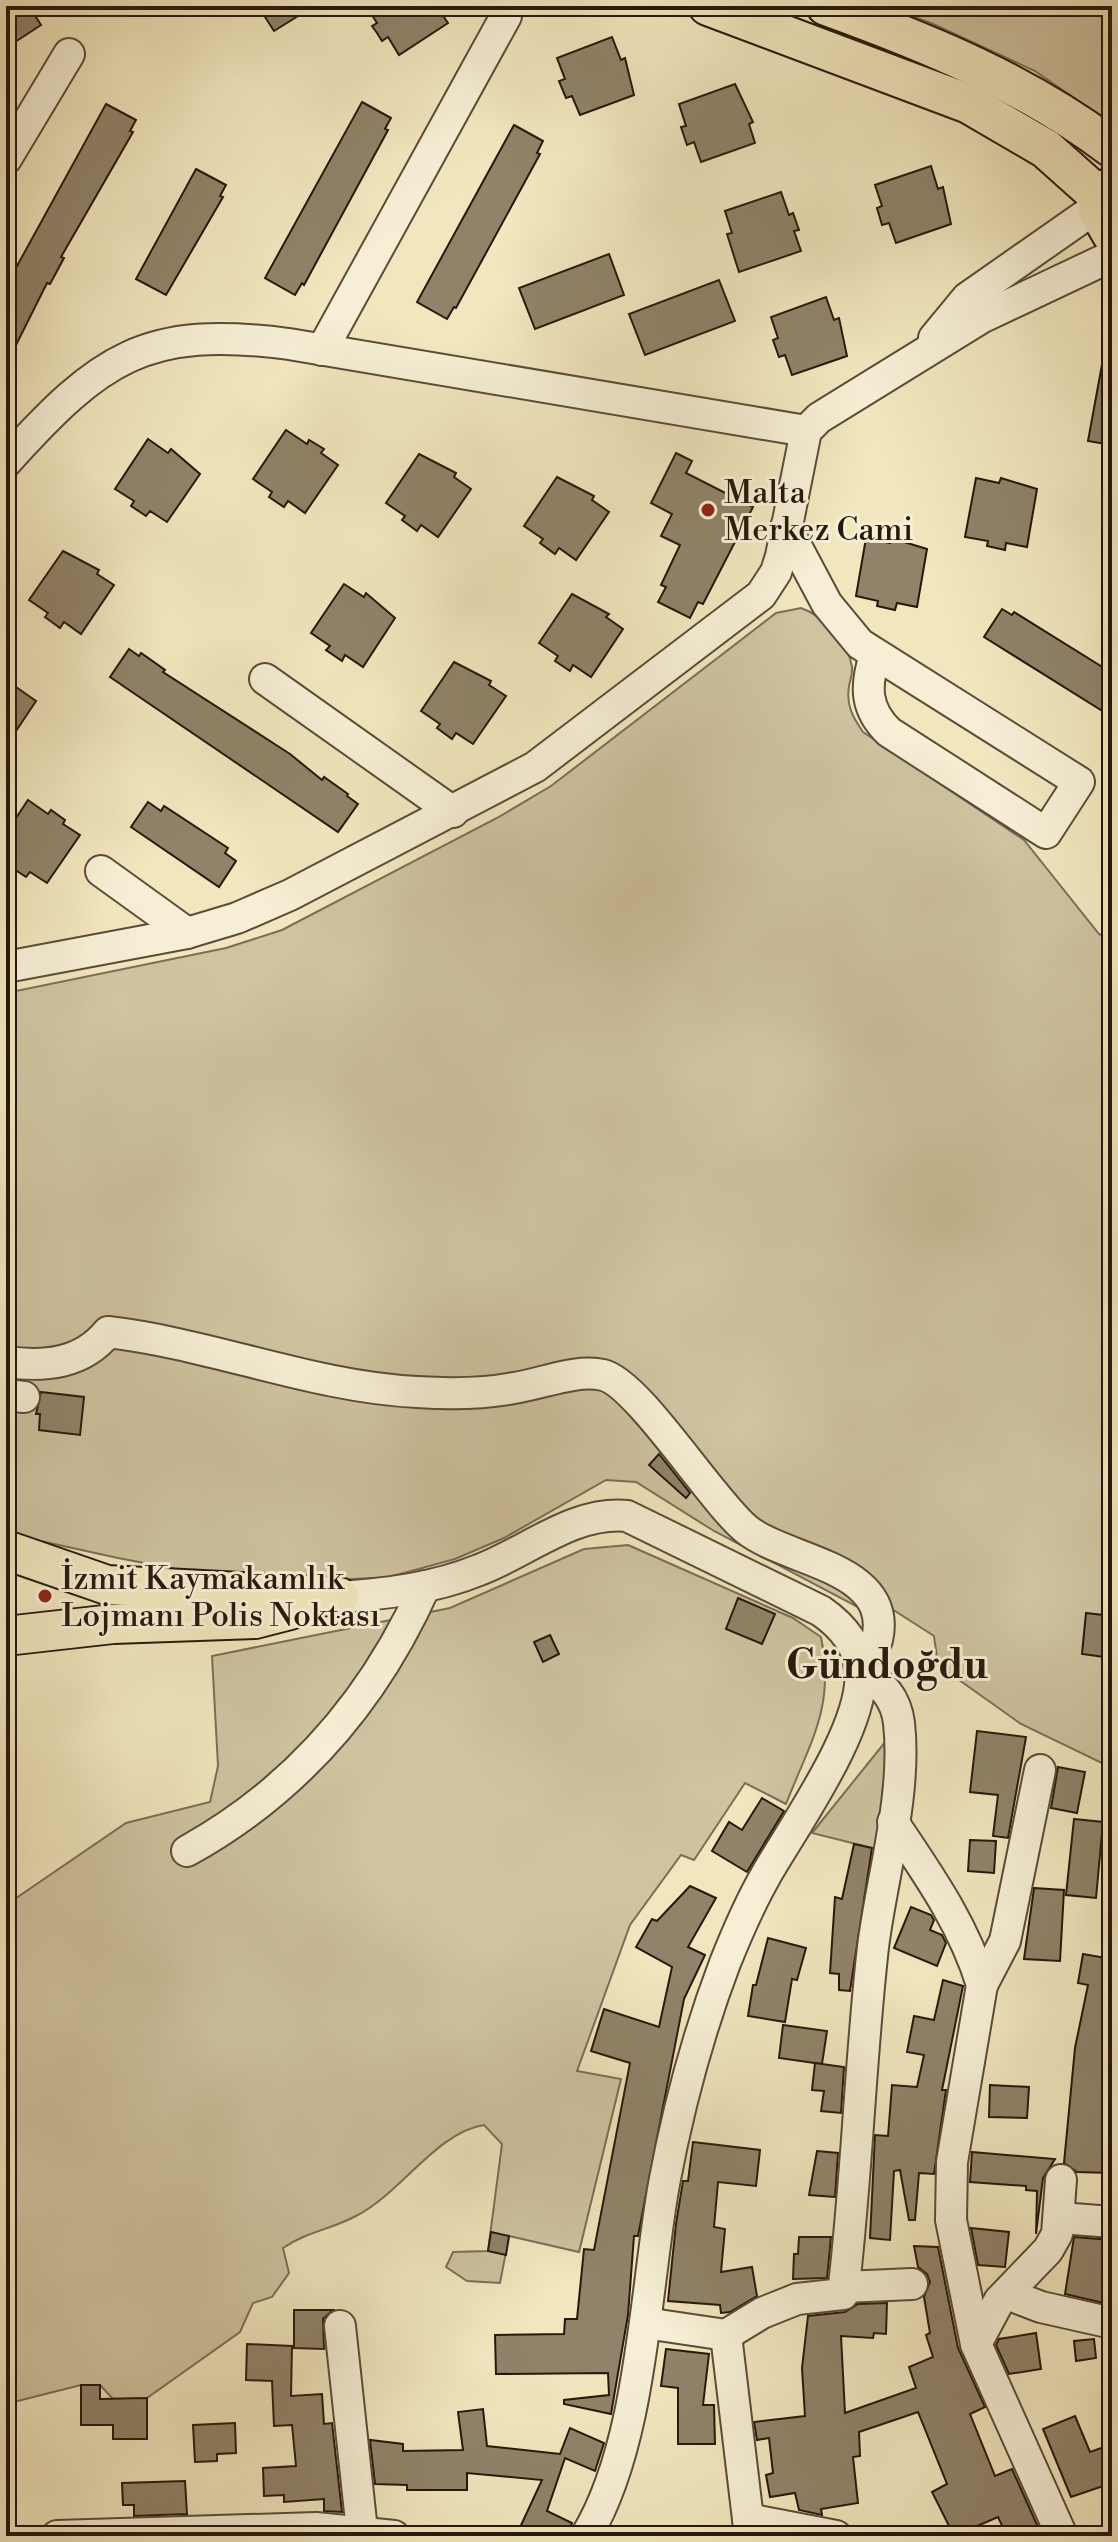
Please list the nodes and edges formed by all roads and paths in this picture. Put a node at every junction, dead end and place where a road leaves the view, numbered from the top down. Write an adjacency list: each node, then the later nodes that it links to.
1 (708, 6): 7 (main road)
2 (826, 6): 5 (main road)
3 (506, 16): 9 (street)
4 (69, 54): 6 (street)
5 (1112, 148)
6 (6, 159)
7 (1106, 206): 10 (street)
8 (1112, 256): 10 (street)
9 (322, 350): 11 (street); 12 (street)
10 (925, 350): 11 (street)
11 (806, 431): 13 (street)
12 (6, 462)
13 (786, 527): 14 (street); 15 (street)
14 (761, 595): 15 (street); 18 (street)
15 (827, 604): 16 (street)
16 (875, 655): 16 (street)
17 (265, 679): 18 (street)
18 (453, 812): 20 (street)
19 (101, 871): 20 (street)
20 (187, 933): 21 (street)
21 (6, 967)
22 (6, 1362): 27 (street)
23 (6, 1550): 25 (main road)
24 (425, 1586): 25 (street); 27 (street); 30 (street)
25 (339, 1597): 26 (main road)
26 (6, 1636)
27 (860, 1664): 29 (street); 38 (street)
28 (1040, 1770): 31 (street)
29 (893, 1822): 31 (street); 36 (street)
30 (187, 1851)
31 (982, 1985): 42 (street)
32 (1061, 2180): 33 (street)
33 (1060, 2218): 34 (street); 37 (street)
34 (1112, 2222)
35 (912, 2284): 36 (street)
36 (844, 2287): 41 (street)
37 (1007, 2294): 39 (street); 42 (street)
38 (645, 2323): 41 (street); 49 (street)
39 (1112, 2323)
40 (340, 2326): 44 (street)
41 (726, 2335): 43 (street)
42 (976, 2344): 50 (street)
43 (749, 2528): 46 (street)
44 (362, 2531): 45 (street); 48 (street)
45 (146, 2534): 47 (street)
46 (827, 2535)
47 (57, 2536)
48 (394, 2536)
49 (586, 2536)
50 (1062, 2536)

